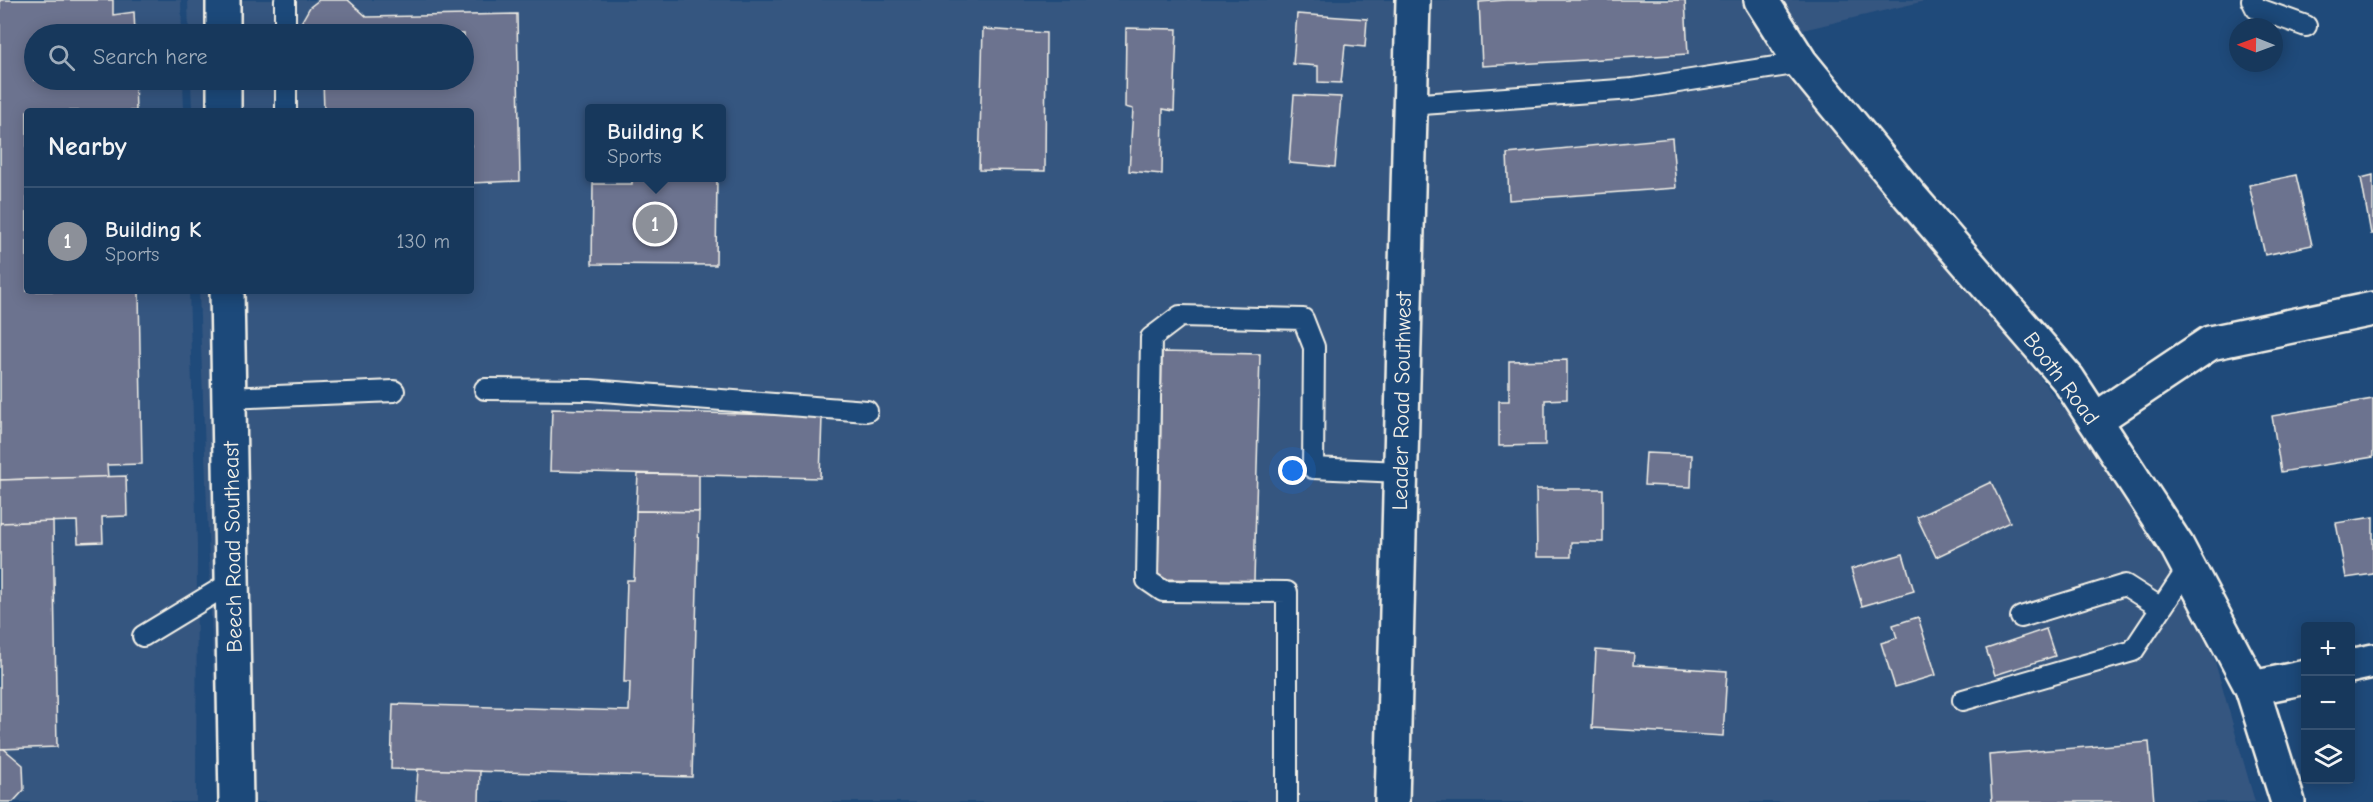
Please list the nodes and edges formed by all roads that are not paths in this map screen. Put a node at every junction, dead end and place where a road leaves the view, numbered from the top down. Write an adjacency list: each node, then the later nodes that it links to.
1 (223, 0): 6 (street)
2 (285, 0): 7 (lane)
3 (1413, 0): 12 (street, Leader Road Southwest)
4 (1761, 0): 9 (street, Booth Road)
5 (2252, 0): 8 (lane)
6 (223, 24)
7 (285, 24)
8 (2306, 26)
9 (1801, 63): 12 (lane); 21 (street, Booth Road)
10 (224, 90): 13 (street)
11 (286, 90): 14 (lane)
12 (1408, 105): 22 (street, Leader Road Southwest)
13 (224, 108)
14 (286, 108)
15 (227, 294): 19 (street, Beech Road Southeast)
16 (2373, 309): 21 (street)
17 (485, 389): 20 (lane)
18 (394, 391): 19 (lane)
19 (230, 398): 24 (street, Beech Road Southeast)
20 (867, 411)
21 (2095, 420): 23 (street, Booth Road)
22 (1400, 472): 34 (lane); 35 (street, Leader Road Southwest)
23 (2188, 568): 25 (lane); 31 (street, Booth Road)
24 (232, 582): 27 (lane); 33 (street, Beech Road Southeast)
25 (2161, 608): 26 (lane); 32 (lane)
26 (2020, 617)
27 (143, 636)
28 (2373, 661): 29 (street)
29 (2355, 665)
30 (2301, 677): 31 (street)
31 (2252, 688): 36 (street, Booth Road)
32 (1963, 700)
33 (237, 802)
34 (1287, 802)
35 (1392, 802)
36 (2288, 802)

